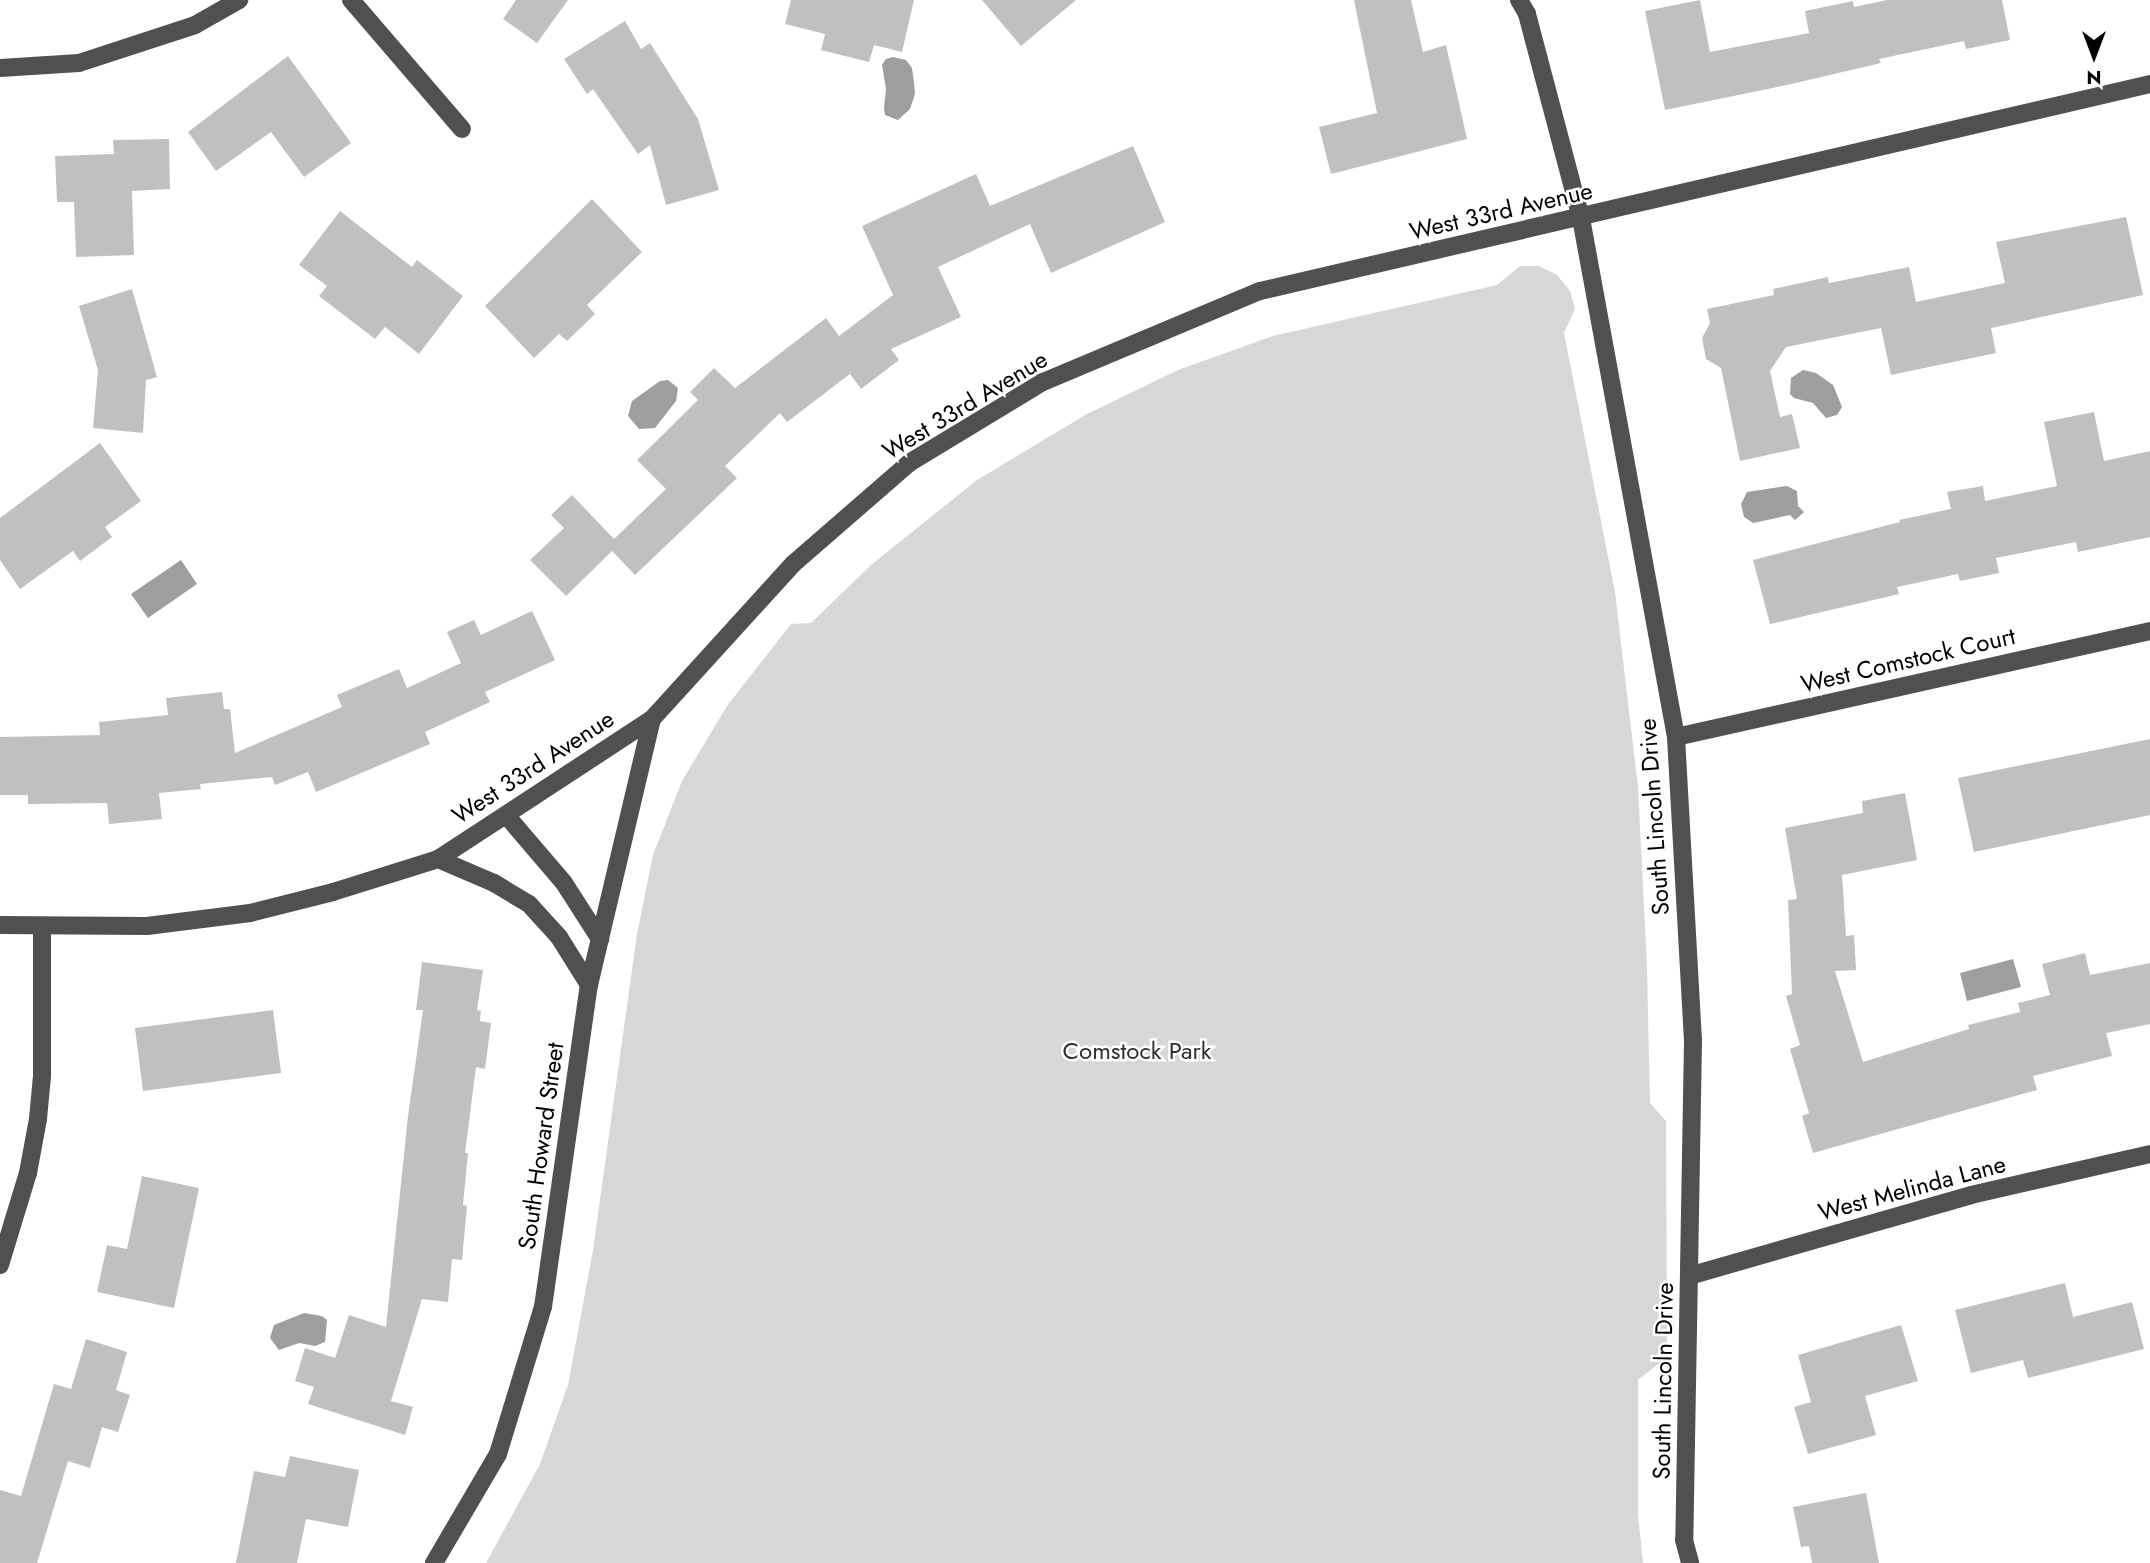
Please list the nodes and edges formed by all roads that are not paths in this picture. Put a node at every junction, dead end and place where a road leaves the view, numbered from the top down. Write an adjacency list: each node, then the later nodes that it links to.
1 (239, 0): 4 (street)
2 (351, 0): 6 (street)
3 (1519, 0): 7 (street, South Lincoln Drive)
4 (0, 68)
5 (2150, 84): 7 (street, West 33rd Avenue)
6 (462, 129)
7 (1581, 218): 9 (street, West 33rd Avenue); 10 (street, South Lincoln Drive)
8 (2150, 631): 10 (street, West Comstock Court)
9 (652, 719): 11 (street, West 33rd Avenue); 15 (street, South Howard Street)
10 (1676, 737): 19 (street, South Lincoln Drive)
11 (506, 815): 12 (street, West 33rd Avenue); 15 (street)
12 (438, 859): 14 (street, West 33rd Avenue); 16 (street)
13 (0, 925): 14 (street, West 33rd Avenue)
14 (42, 926): 18 (street)
15 (600, 939): 16 (street, South Howard Street)
16 (589, 985): 20 (street, South Howard Street)
17 (2150, 1154): 19 (street, West Melinda Lane)
18 (0, 1265)
19 (1689, 1276): 21 (street, South Lincoln Drive)
20 (434, 1563)
21 (1690, 1563)

